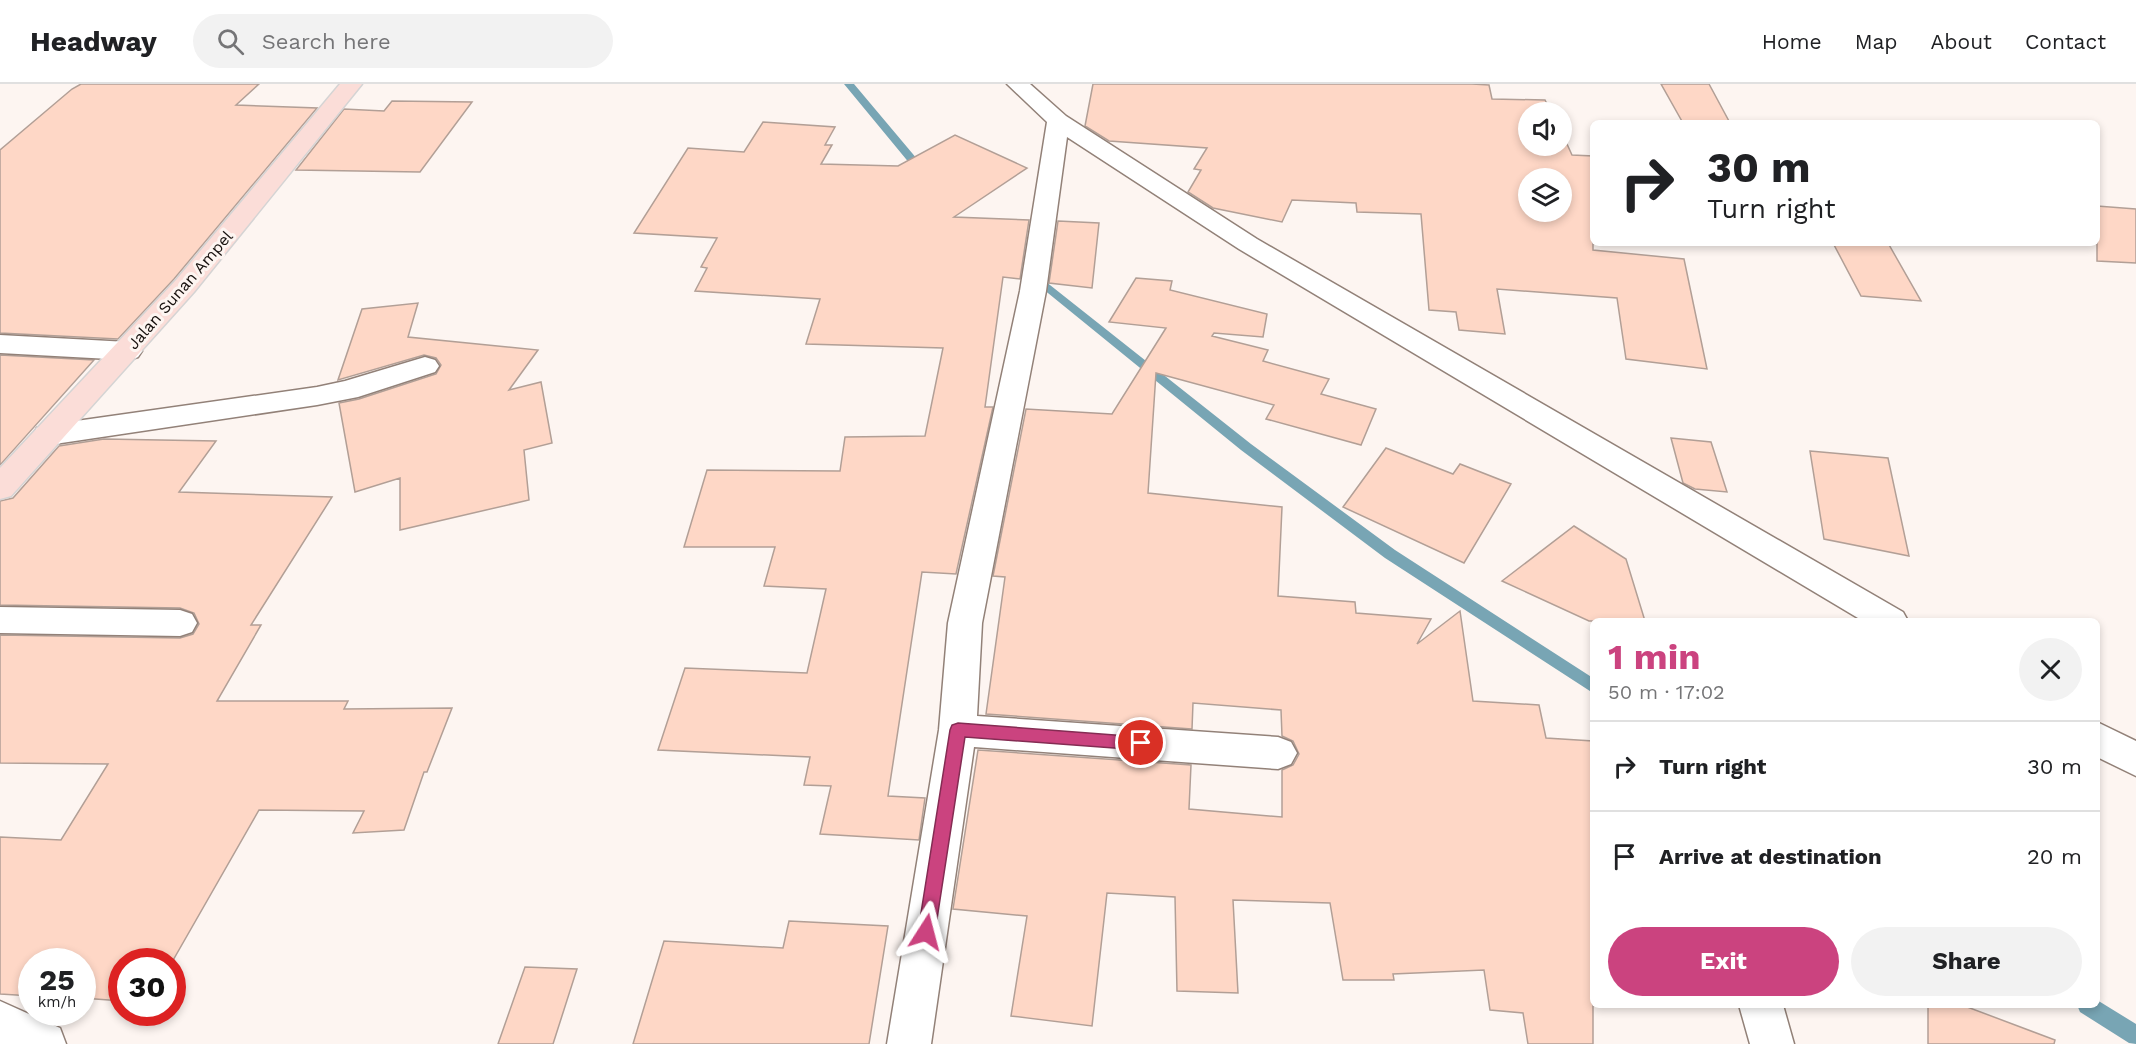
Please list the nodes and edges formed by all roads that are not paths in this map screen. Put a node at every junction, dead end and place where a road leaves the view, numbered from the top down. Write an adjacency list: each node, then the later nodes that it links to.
1 (351, 84): 5 (main road, Jalan Sunan Ampel)
2 (1018, 84): 3 (street)
3 (1054, 145): 9 (street); 12 (street)
4 (0, 344): 5 (street)
5 (128, 351): 7 (main road, Jalan Sunan Ampel)
6 (425, 366): 7 (street)
7 (48, 435): 8 (main road, Jalan Sunan Ampel)
8 (0, 488)
9 (1886, 618)
10 (0, 620): 11 (street)
11 (180, 622)
12 (958, 730): 14 (street); 19 (street)
13 (2100, 740): 15 (street)
14 (1278, 753)
15 (2136, 760)
16 (1762, 1008): 20 (street)
17 (0, 1023): 18 (street)
18 (44, 1044)
19 (909, 1044)
20 (1772, 1044)

